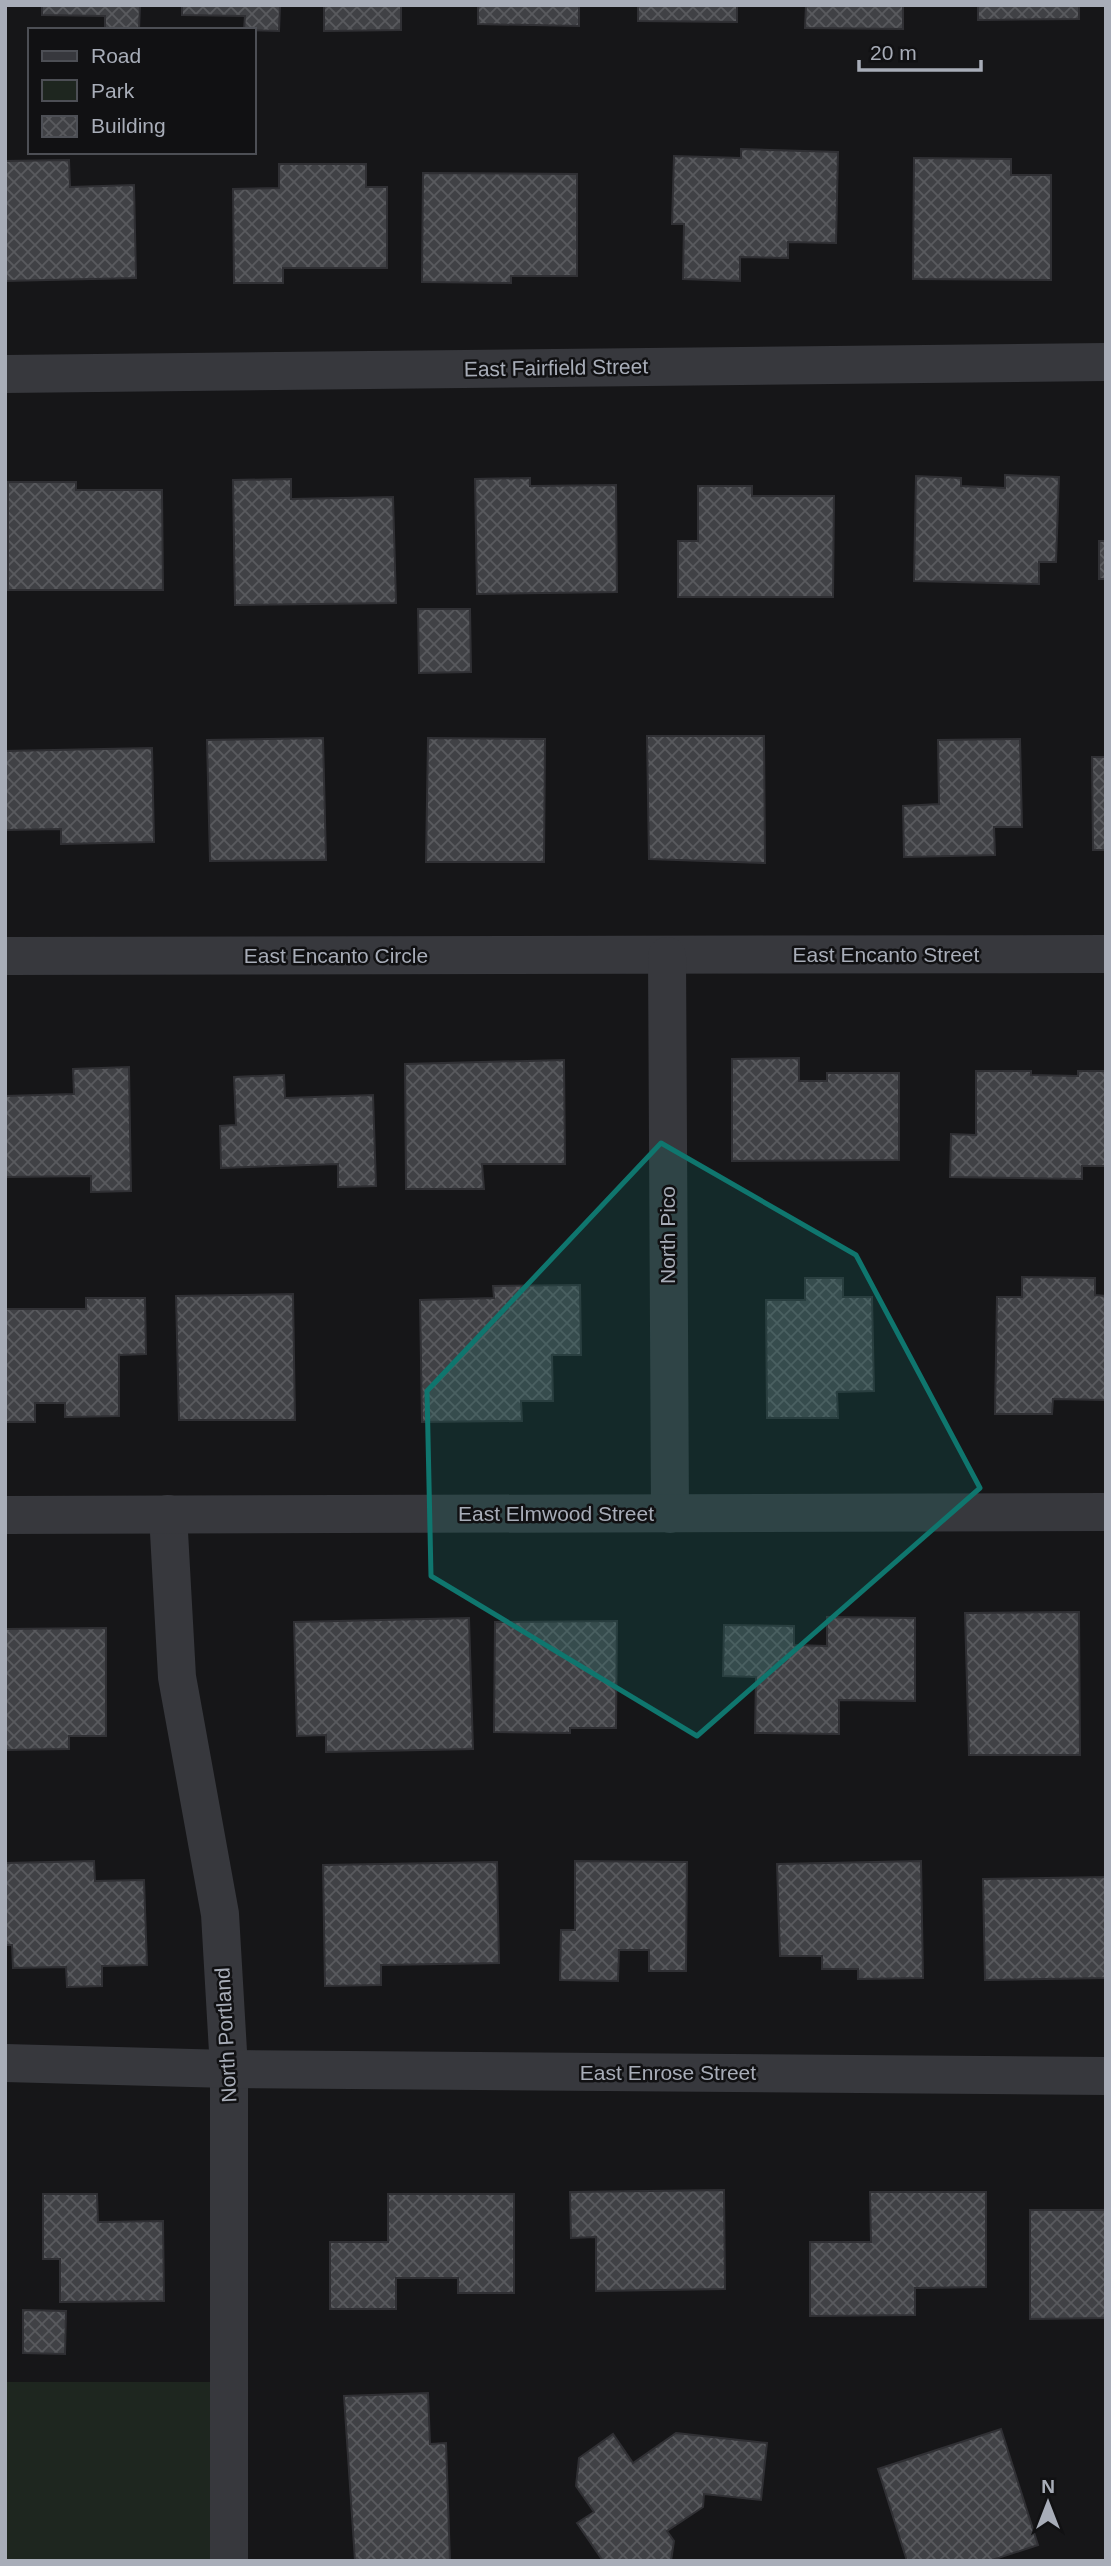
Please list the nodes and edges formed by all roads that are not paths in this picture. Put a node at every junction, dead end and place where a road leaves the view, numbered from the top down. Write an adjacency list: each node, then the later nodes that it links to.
1 (1106, 362): 2 (street, East Fairfield Street)
2 (5, 374)
3 (1106, 954): 5 (street, East Encanto Street)
4 (5, 956): 5 (street, East Encanto Circle)
5 (667, 956): 8 (street, North Pico)
6 (1106, 1512): 8 (street, East Elmwood Street)
7 (168, 1514): 8 (street, East Elmwood Street); 9 (street, East Elmwood Street); 11 (street, North Portland)
8 (670, 1514)
9 (5, 1515)
10 (5, 2063): 11 (street, East Enrose Street)
11 (229, 2069): 12 (street, East Enrose Street); 13 (street, North Portland)
12 (1106, 2076)
13 (229, 2561)

